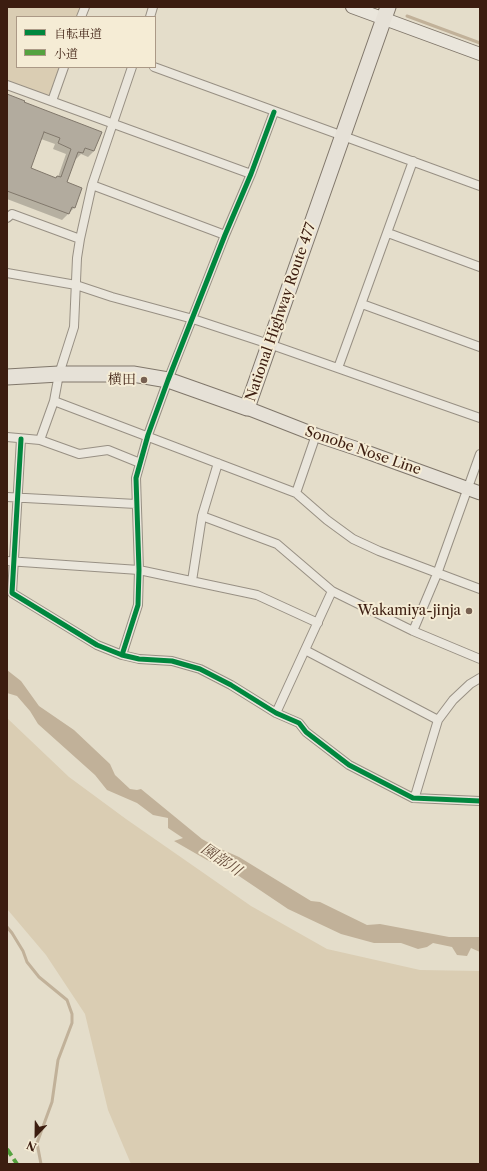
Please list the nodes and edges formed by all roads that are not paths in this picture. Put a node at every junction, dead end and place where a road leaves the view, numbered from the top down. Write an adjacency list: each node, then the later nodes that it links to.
1 (352, 7): 2 (street)
2 (386, 13): 3 (street); 11 (highway, National Highway Route 477)
3 (480, 54)
4 (64, 68): 8 (street)
5 (132, 68): 10 (street)
6 (156, 68): 9 (street)
7 (7, 85): 8 (street)
8 (52, 101): 10 (street)
9 (274, 112): 11 (street); 13 (street)
10 (112, 123): 13 (street); 14 (street)
11 (342, 136): 12 (street); 25 (highway, National Highway Route 477)
12 (414, 161): 15 (street); 17 (street)
13 (251, 174): 18 (street)
14 (92, 185): 18 (street); 19 (street)
15 (480, 186)
16 (7, 218): 19 (street)
17 (388, 233): 20 (street); 23 (street)
18 (225, 235): 24 (street)
19 (80, 239): 22 (street)
20 (480, 267)
21 (7, 273): 22 (street)
22 (76, 285): 24 (street); 28 (street)
23 (362, 304): 26 (street); 27 (street)
24 (193, 319): 25 (street); 30 (street)
25 (269, 344): 27 (street); 32 (highway, National Highway Route 477)
26 (480, 347)
27 (338, 368): 33 (street)
28 (59, 374): 29 (highway, National Highway Route 477); 30 (highway, National Highway Route 477); 31 (street)
29 (7, 377)
30 (168, 380): 32 (highway, National Highway Route 477); 34 (street)
31 (54, 401): 34 (street); 38 (street)
32 (247, 408): 35 (main road, Sonobe Nose Line)
33 (480, 418)
34 (148, 435): 40 (street); 41 (street)
35 (316, 435): 42 (main road, Sonobe Nose Line); 43 (street)
36 (7, 437): 37 (street)
37 (21, 439): 38 (street); 46 (street)
38 (40, 440): 40 (street)
39 (480, 454): 42 (street)
40 (140, 463): 47 (street)
41 (218, 463): 43 (street); 48 (street)
42 (468, 488): 44 (main road, Sonobe Nose Line); 51 (street)
43 (296, 492): 51 (street)
44 (480, 493)
45 (7, 497): 46 (street)
46 (17, 497): 47 (street); 49 (street)
47 (136, 504): 50 (street)
48 (202, 516): 52 (street); 54 (street)
49 (10, 561): 50 (street); 58 (street)
50 (139, 570): 52 (street); 58 (street)
51 (437, 574): 53 (street); 56 (street)
52 (192, 581): 55 (street)
53 (480, 589)
54 (332, 591): 55 (street); 56 (street)
55 (318, 623): 57 (street)
56 (413, 631): 59 (street)
57 (305, 650): 61 (street); 62 (street)
58 (122, 655): 61 (street)
59 (480, 659)
60 (480, 678): 62 (street)
61 (276, 713): 63 (street)
62 (438, 720): 63 (street)
63 (413, 798): 64 (street)
64 (480, 801)

